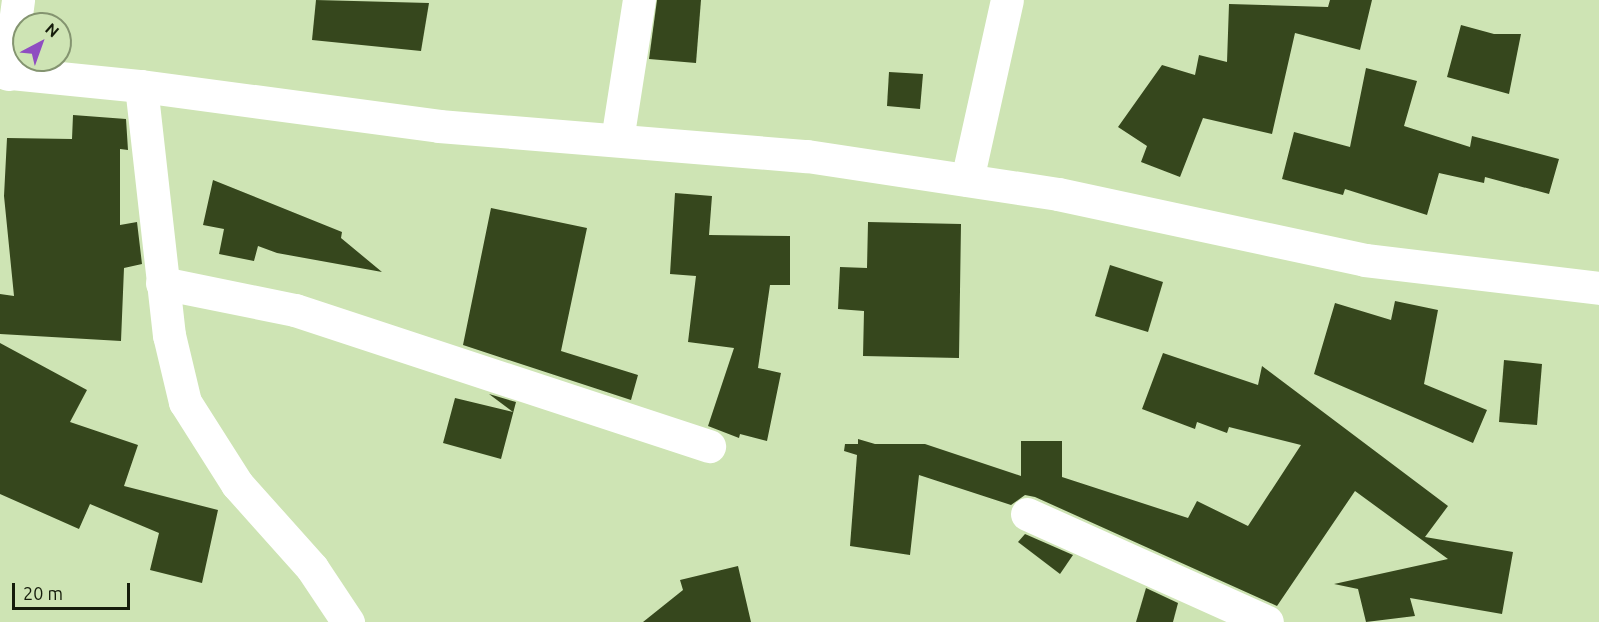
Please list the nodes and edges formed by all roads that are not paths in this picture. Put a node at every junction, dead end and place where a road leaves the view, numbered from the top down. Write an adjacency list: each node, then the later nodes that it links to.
1 (18, 0): 4 (street)
2 (639, 0): 6 (street)
3 (1007, 0): 7 (street)
4 (4, 73): 5 (street)
5 (141, 86): 6 (street); 8 (street)
6 (617, 140): 7 (street)
7 (967, 180): 9 (street)
8 (162, 283): 10 (street); 12 (street)
9 (1599, 288)
10 (710, 446)
11 (1027, 514): 13 (street)
12 (348, 622)
13 (1267, 622)

